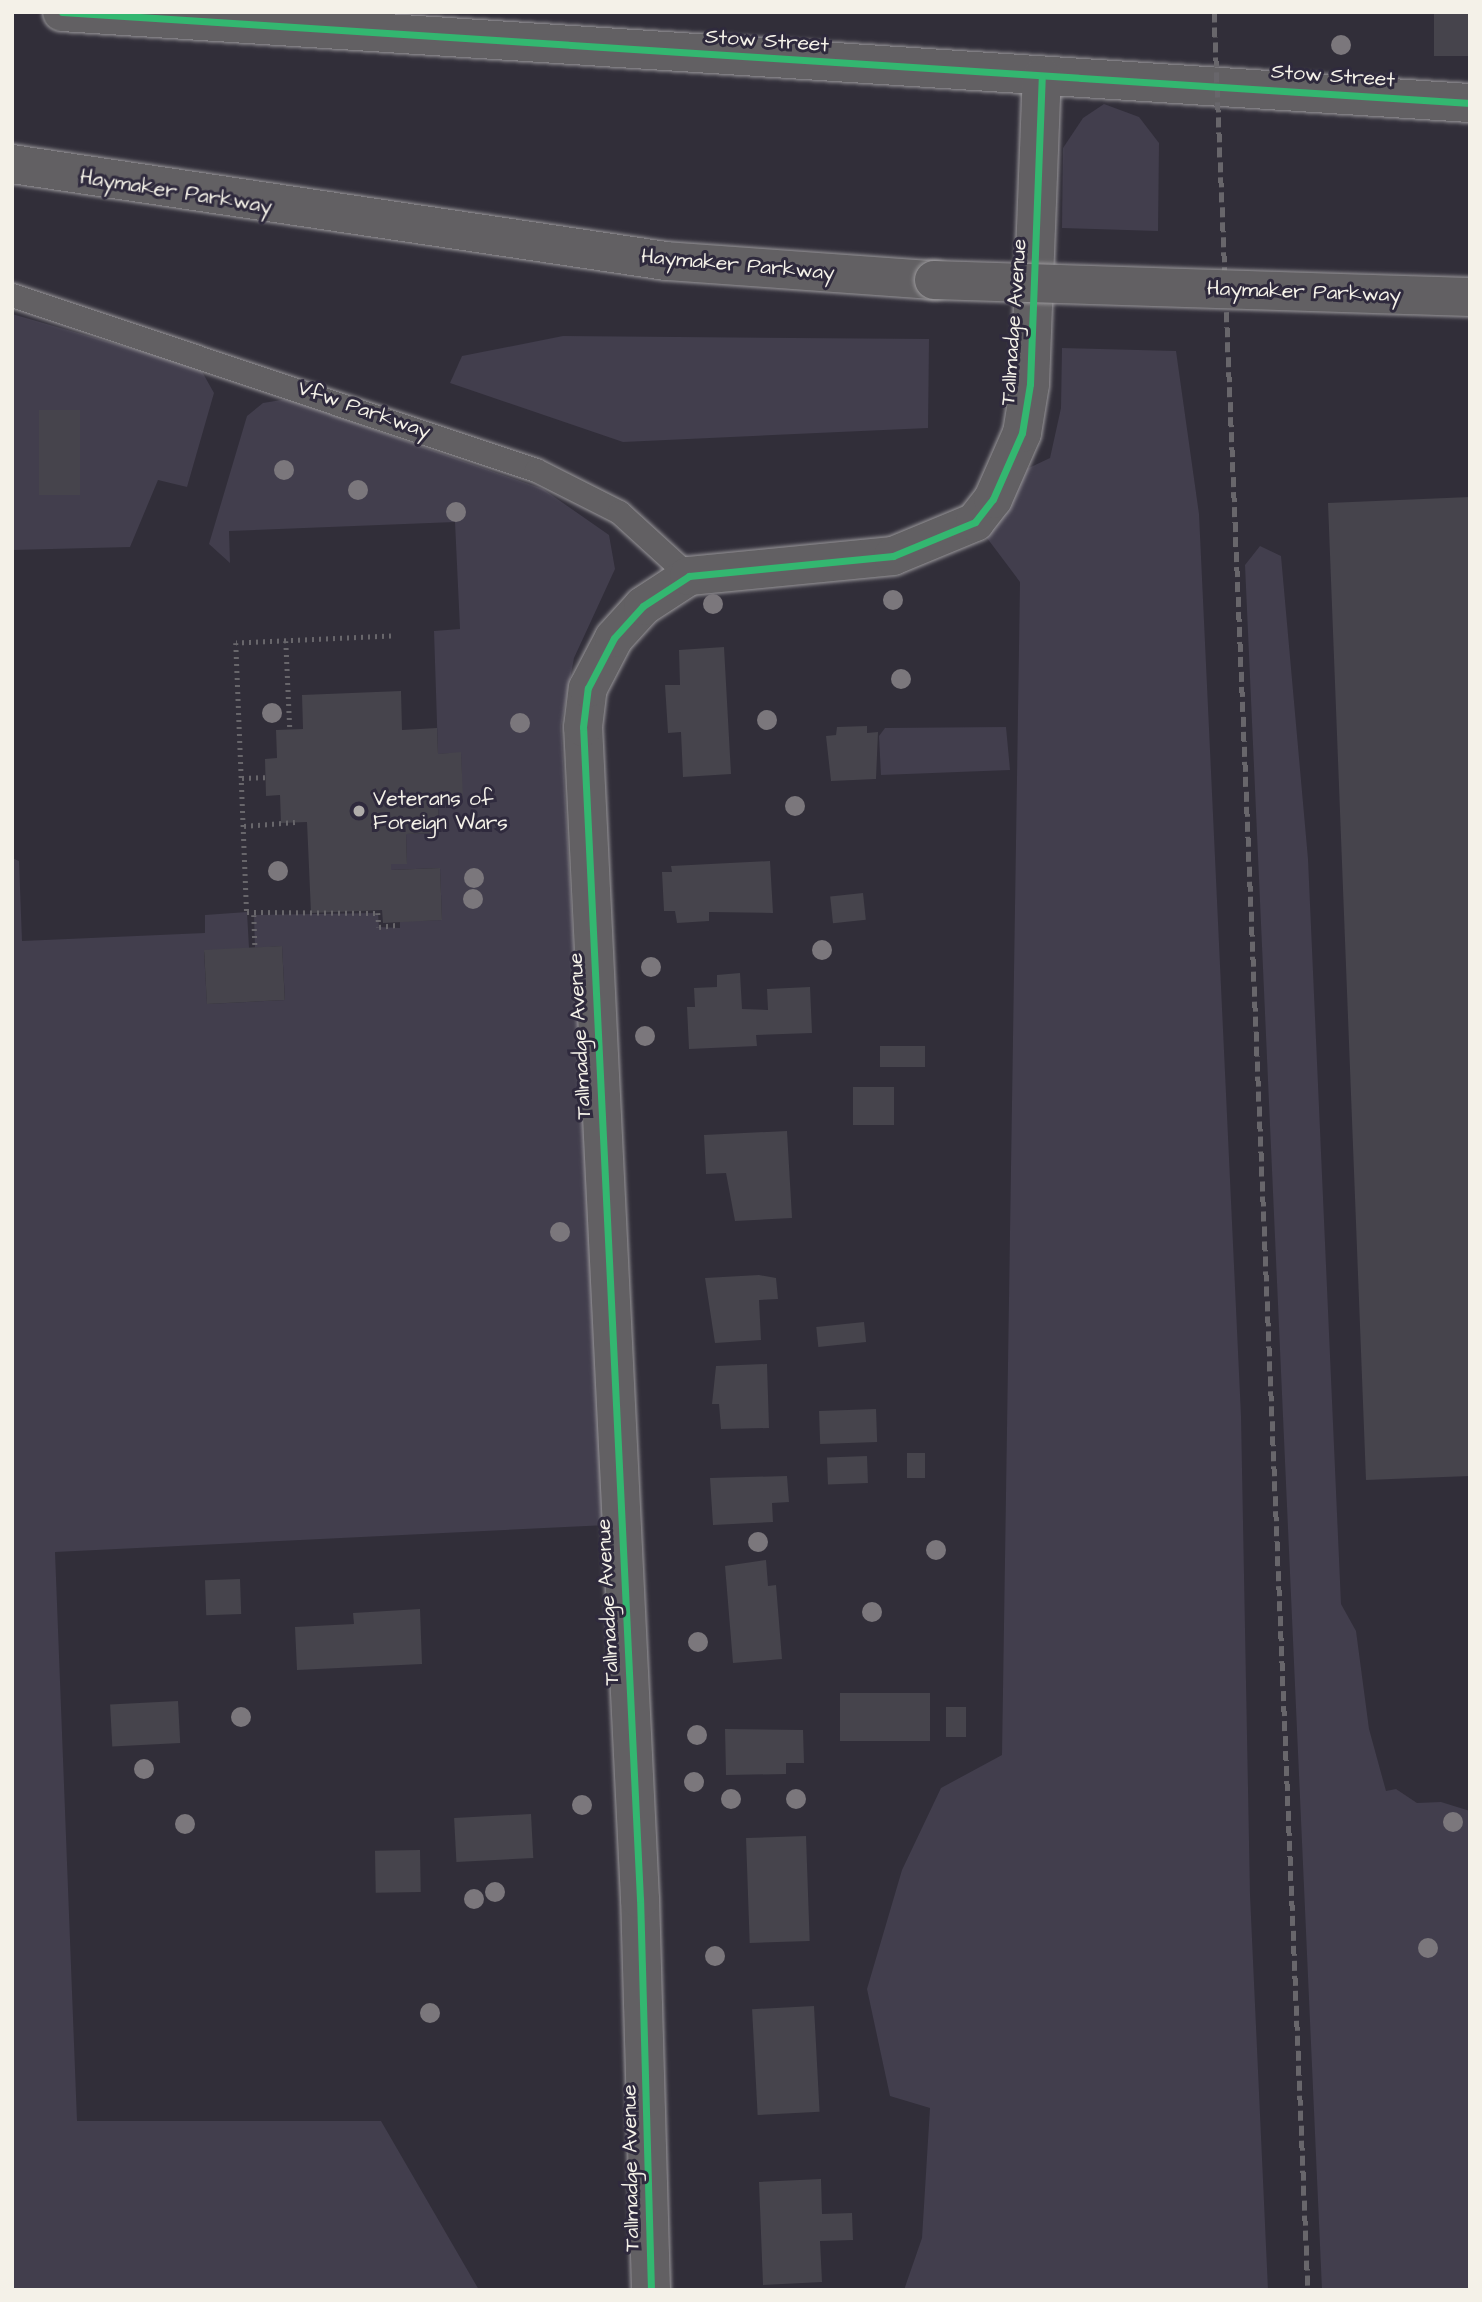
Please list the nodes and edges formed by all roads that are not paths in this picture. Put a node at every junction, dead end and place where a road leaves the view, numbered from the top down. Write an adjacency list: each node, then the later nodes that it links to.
1 (62, 12): 2 (street, Stow Street)
2 (1042, 76): 3 (street, Stow Street); 7 (street, Tallmadge Avenue)
3 (1470, 103)
4 (12, 164): 6 (street, Haymaker Parkway, bridge)
5 (12, 295): 7 (lane, Vfw Parkway)
6 (1470, 297)
7 (689, 576): 8 (street, Tallmadge Avenue)
8 (651, 2290)

